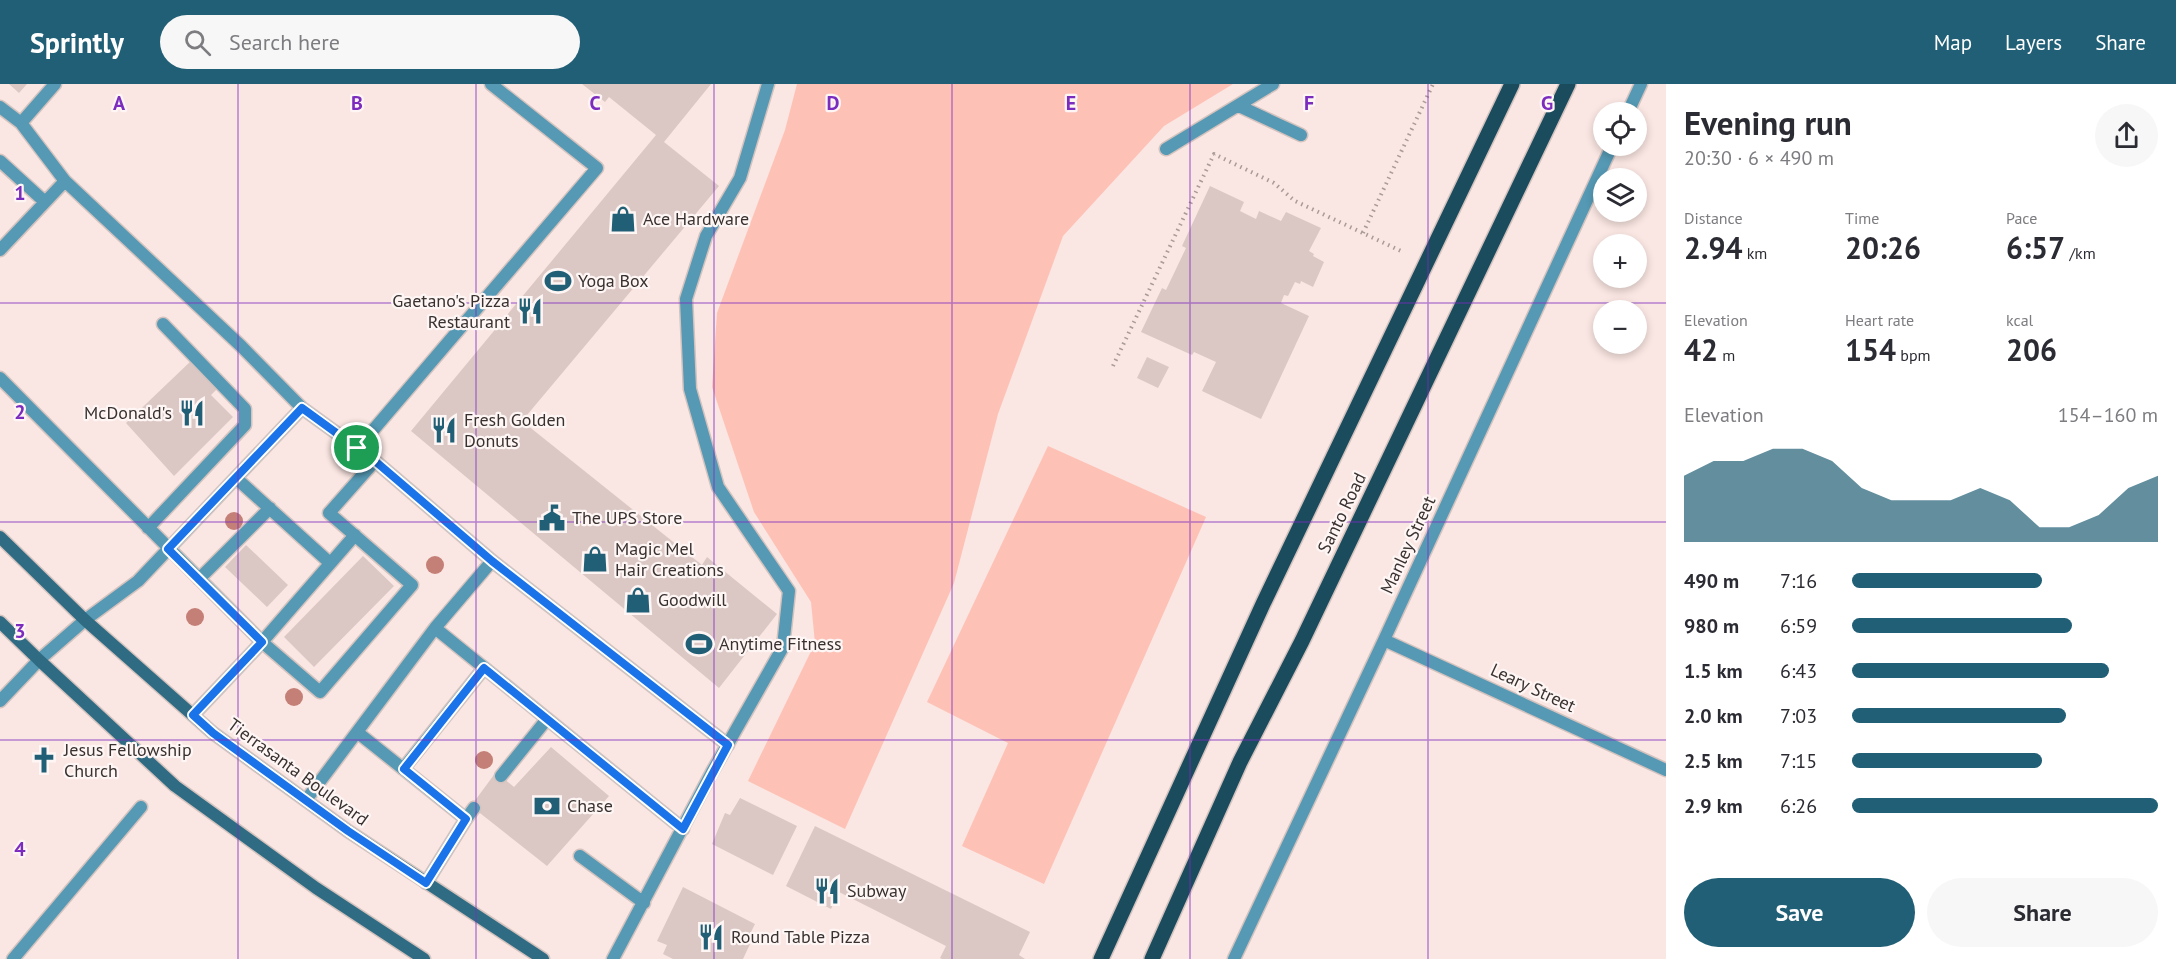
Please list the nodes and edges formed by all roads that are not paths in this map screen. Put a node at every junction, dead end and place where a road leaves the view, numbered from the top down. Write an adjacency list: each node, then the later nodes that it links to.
1 (55, 84): 11 (street)
2 (491, 84): 22 (street)
3 (768, 84): 44 (street)
4 (1273, 84): 9 (street)
5 (1512, 84): 60 (main road, Santo Road)
6 (1569, 84): 61 (main road, Santo Road)
7 (1641, 84): 8 (street)
8 (1633, 102)
9 (1239, 106): 12 (street); 13 (street)
10 (0, 107): 11 (street)
11 (21, 123): 16 (street)
12 (1301, 135)
13 (1166, 149)
14 (1607, 156): 36 (street, Manley Street)
15 (0, 161): 17 (street)
16 (65, 181): 17 (street); 21 (street)
17 (45, 202): 18 (street)
18 (0, 250)
19 (163, 324): 26 (street)
20 (0, 378): 26 (street)
21 (302, 408): 22 (street); 24 (street)
22 (357, 448): 23 (street)
23 (375, 461): 27 (street); 30 (street)
24 (236, 478): 25 (street); 29 (street)
25 (270, 508): 31 (street); 32 (street)
26 (148, 528): 29 (street)
27 (355, 535): 31 (street); 37 (street)
28 (0, 537): 33 (main road, Tierrasanta Boulevard)
29 (168, 549): 32 (street); 33 (street)
30 (492, 561): 35 (street); 44 (street)
31 (330, 563): 37 (street)
32 (199, 579): 37 (street)
33 (85, 620): 38 (street); 41 (main road, Tierrasanta Boulevard)
34 (0, 621): 38 (main road)
35 (435, 628): 39 (street); 43 (street)
36 (1384, 640): 46 (street, Leary Street); 62 (street, Manley Street)
37 (262, 642): 41 (street)
38 (39, 660): 40 (street); 57 (main road)
39 (484, 668): 42 (street); 45 (street)
40 (0, 701)
41 (193, 715): 48 (main road, Tierrasanta Boulevard)
42 (547, 719): 47 (street); 52 (street)
43 (357, 732): 45 (street); 48 (street)
44 (728, 745): 52 (street)
45 (404, 769): 51 (street)
46 (1666, 770)
47 (501, 776)
48 (306, 800): 54 (main road, Tierrasanta Boulevard)
49 (141, 807): 56 (street)
50 (474, 808): 51 (street)
51 (466, 819): 54 (street)
52 (683, 829): 55 (street)
53 (580, 856): 55 (street)
54 (426, 883): 58 (main road, Tierrasanta Boulevard)
55 (644, 903): 59 (street)
56 (13, 959)
57 (424, 959)
58 (543, 959)
59 (613, 959)
60 (1101, 959)
61 (1152, 959)
62 (1234, 959)

